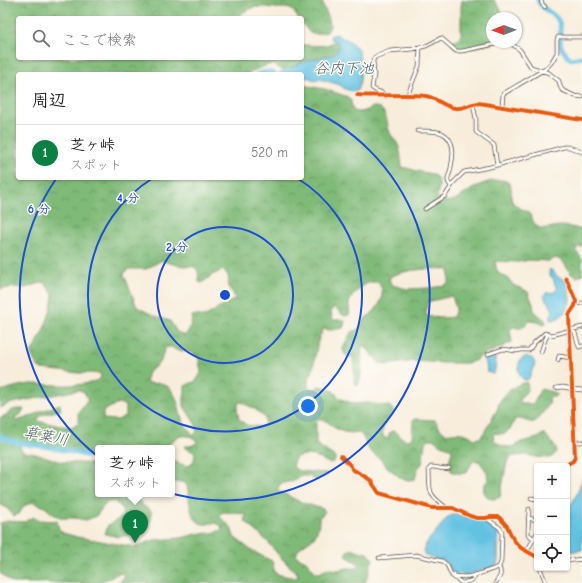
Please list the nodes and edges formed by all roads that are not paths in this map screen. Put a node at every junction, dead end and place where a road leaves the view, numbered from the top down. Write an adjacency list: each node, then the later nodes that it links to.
1 (541, 0): 2 (street)
2 (545, 7)
3 (582, 37): 7 (street)
4 (486, 46): 5 (street)
5 (420, 47): 9 (street); 10 (street)
6 (517, 48): 7 (street)
7 (542, 70): 11 (street); 13 (street)
8 (357, 95): 9 (street)
9 (386, 96): 10 (street)
10 (407, 96): 12 (street)
11 (582, 97)
12 (473, 104): 13 (street); 17 (street)
13 (502, 107): 14 (street)
14 (582, 120)
15 (417, 131): 18 (street)
16 (582, 152): 17 (street)
17 (497, 165): 18 (street)
18 (451, 186): 19 (street)
19 (425, 209)
20 (566, 278): 22 (street)
21 (582, 303): 22 (street)
22 (576, 304): 24 (street)
23 (582, 327): 24 (street)
24 (572, 329): 25 (street); 26 (street); 29 (street)
25 (548, 334): 27 (street); 28 (street)
26 (582, 346)
27 (541, 352)
28 (488, 354)
29 (571, 358): 30 (street); 32 (street)
30 (558, 360)
31 (556, 388): 32 (street)
32 (573, 389): 33 (street); 34 (street)
33 (582, 390)
34 (574, 442): 35 (street); 37 (street)
35 (582, 442)
36 (341, 456): 41 (street)
37 (568, 463)
38 (449, 468): 41 (street)
39 (531, 498): 40 (street)
40 (534, 498)
41 (447, 508): 43 (street)
42 (529, 509): 44 (street)
43 (486, 518): 47 (street); 52 (street)
44 (528, 518): 45 (street); 46 (street)
45 (534, 519)
46 (534, 539): 47 (street)
47 (527, 552): 48 (street)
48 (534, 556)
49 (379, 558): 54 (street)
50 (582, 560): 51 (street)
51 (570, 561)
52 (499, 567): 55 (street); 56 (street)
53 (541, 571): 58 (street)
54 (451, 574): 55 (street); 57 (street)
55 (475, 575): 57 (street)
56 (496, 582)
57 (462, 583)
58 (546, 583)

